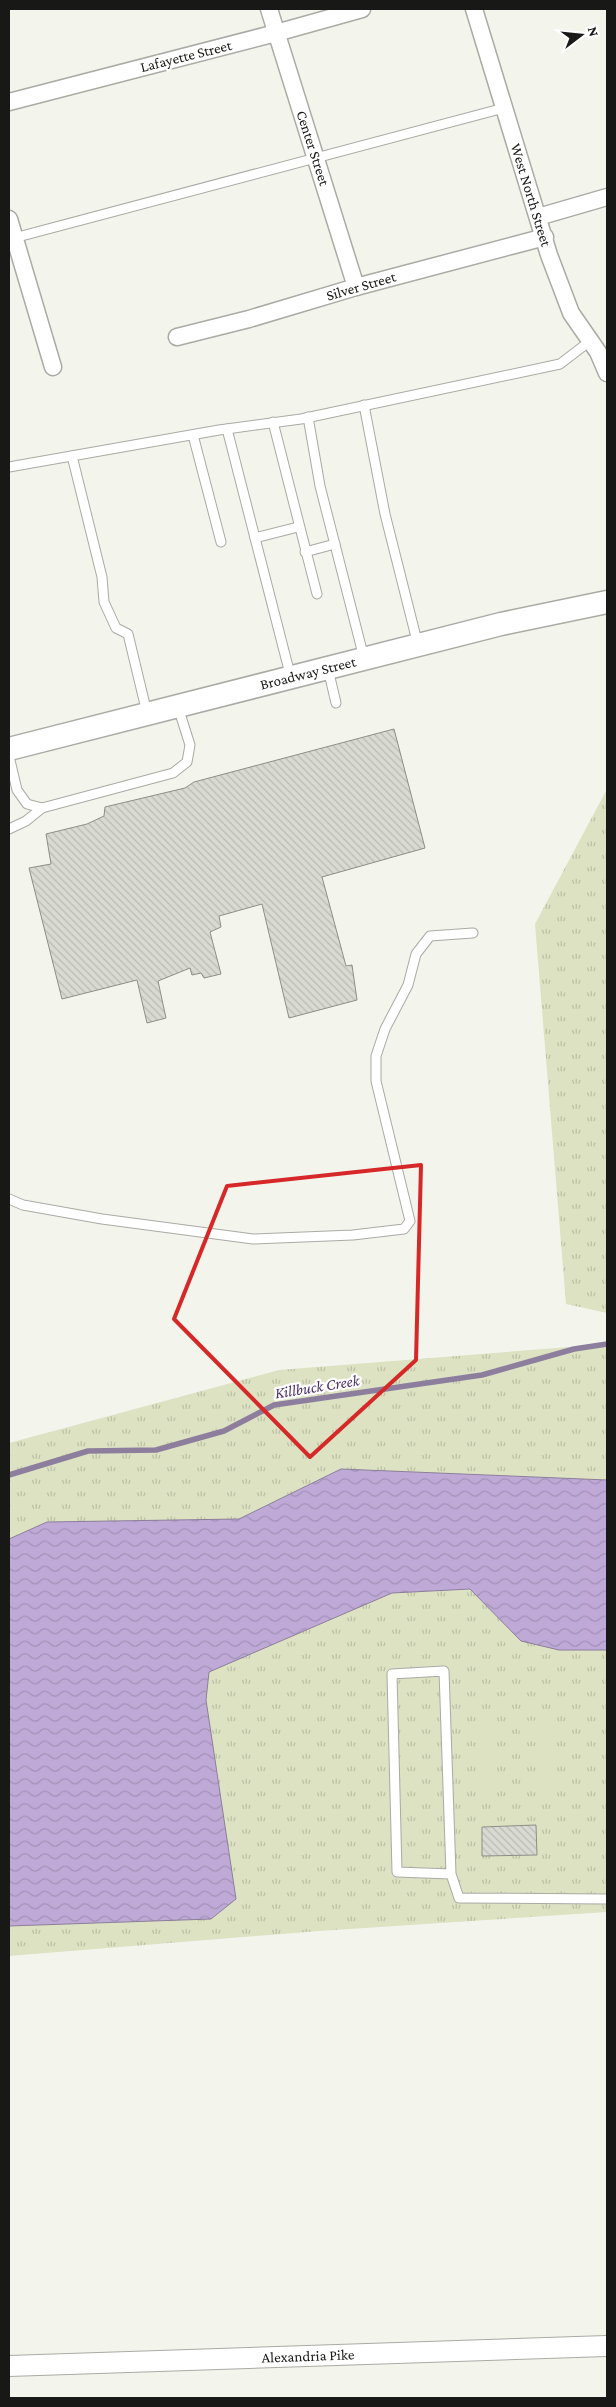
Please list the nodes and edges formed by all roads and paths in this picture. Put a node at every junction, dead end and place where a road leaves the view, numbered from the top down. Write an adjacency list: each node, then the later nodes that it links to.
1 (269, 9): 4 (street, Center Street)
2 (362, 9): 4 (street, Lafayette Street)
3 (474, 9): 6 (street, West North Street)
4 (276, 33): 5 (street, Lafayette Street); 7 (street, Center Street)
5 (9, 102)
6 (504, 108): 7 (lane); 9 (street, West North Street)
7 (316, 158): 12 (lane); 13 (street, Center Street)
8 (607, 197): 9 (street)
9 (538, 217): 11 (street, West North Street)
10 (9, 219): 12 (street)
11 (545, 237): 13 (street, Silver Street); 15 (street, West North Street)
12 (14, 238): 16 (street)
13 (356, 287): 14 (street, Silver Street)
14 (177, 337)
15 (590, 341): 17 (street, West North Street); 18 (lane)
16 (52, 367)
17 (607, 373)
18 (364, 405): 19 (lane); 32 (lane)
19 (308, 417): 20 (lane); 28 (lane)
20 (273, 422): 21 (lane); 25 (lane)
21 (227, 429): 22 (lane); 26 (lane)
22 (193, 436): 23 (lane); 27 (lane)
23 (72, 456): 24 (lane); 38 (lane)
24 (9, 467)
25 (298, 527): 26 (lane); 29 (lane)
26 (255, 538): 35 (lane)
27 (221, 542)
28 (335, 544): 29 (lane); 33 (lane)
29 (306, 552): 30 (lane)
30 (317, 594)
31 (607, 602): 32 (main road, Broadway Street)
32 (418, 645): 33 (main road, Broadway Street)
33 (364, 659): 34 (main road, Broadway Street)
34 (328, 668): 35 (main road, Broadway Street); 36 (lane)
35 (291, 678): 37 (main road, Broadway Street)
36 (336, 703)
37 (178, 707): 38 (main road, Broadway Street); 41 (lane)
38 (147, 715): 39 (main road, Broadway Street)
39 (9, 749)
40 (9, 756): 41 (lane)
41 (42, 808): 42 (lane)
42 (9, 829)
43 (473, 933): 44 (lane)
44 (9, 1200)
45 (451, 1874): 45 (lane); 46 (lane)
46 (607, 1899)
47 (607, 2346): 48 (street, Alexandria Pike)
48 (9, 2366)

